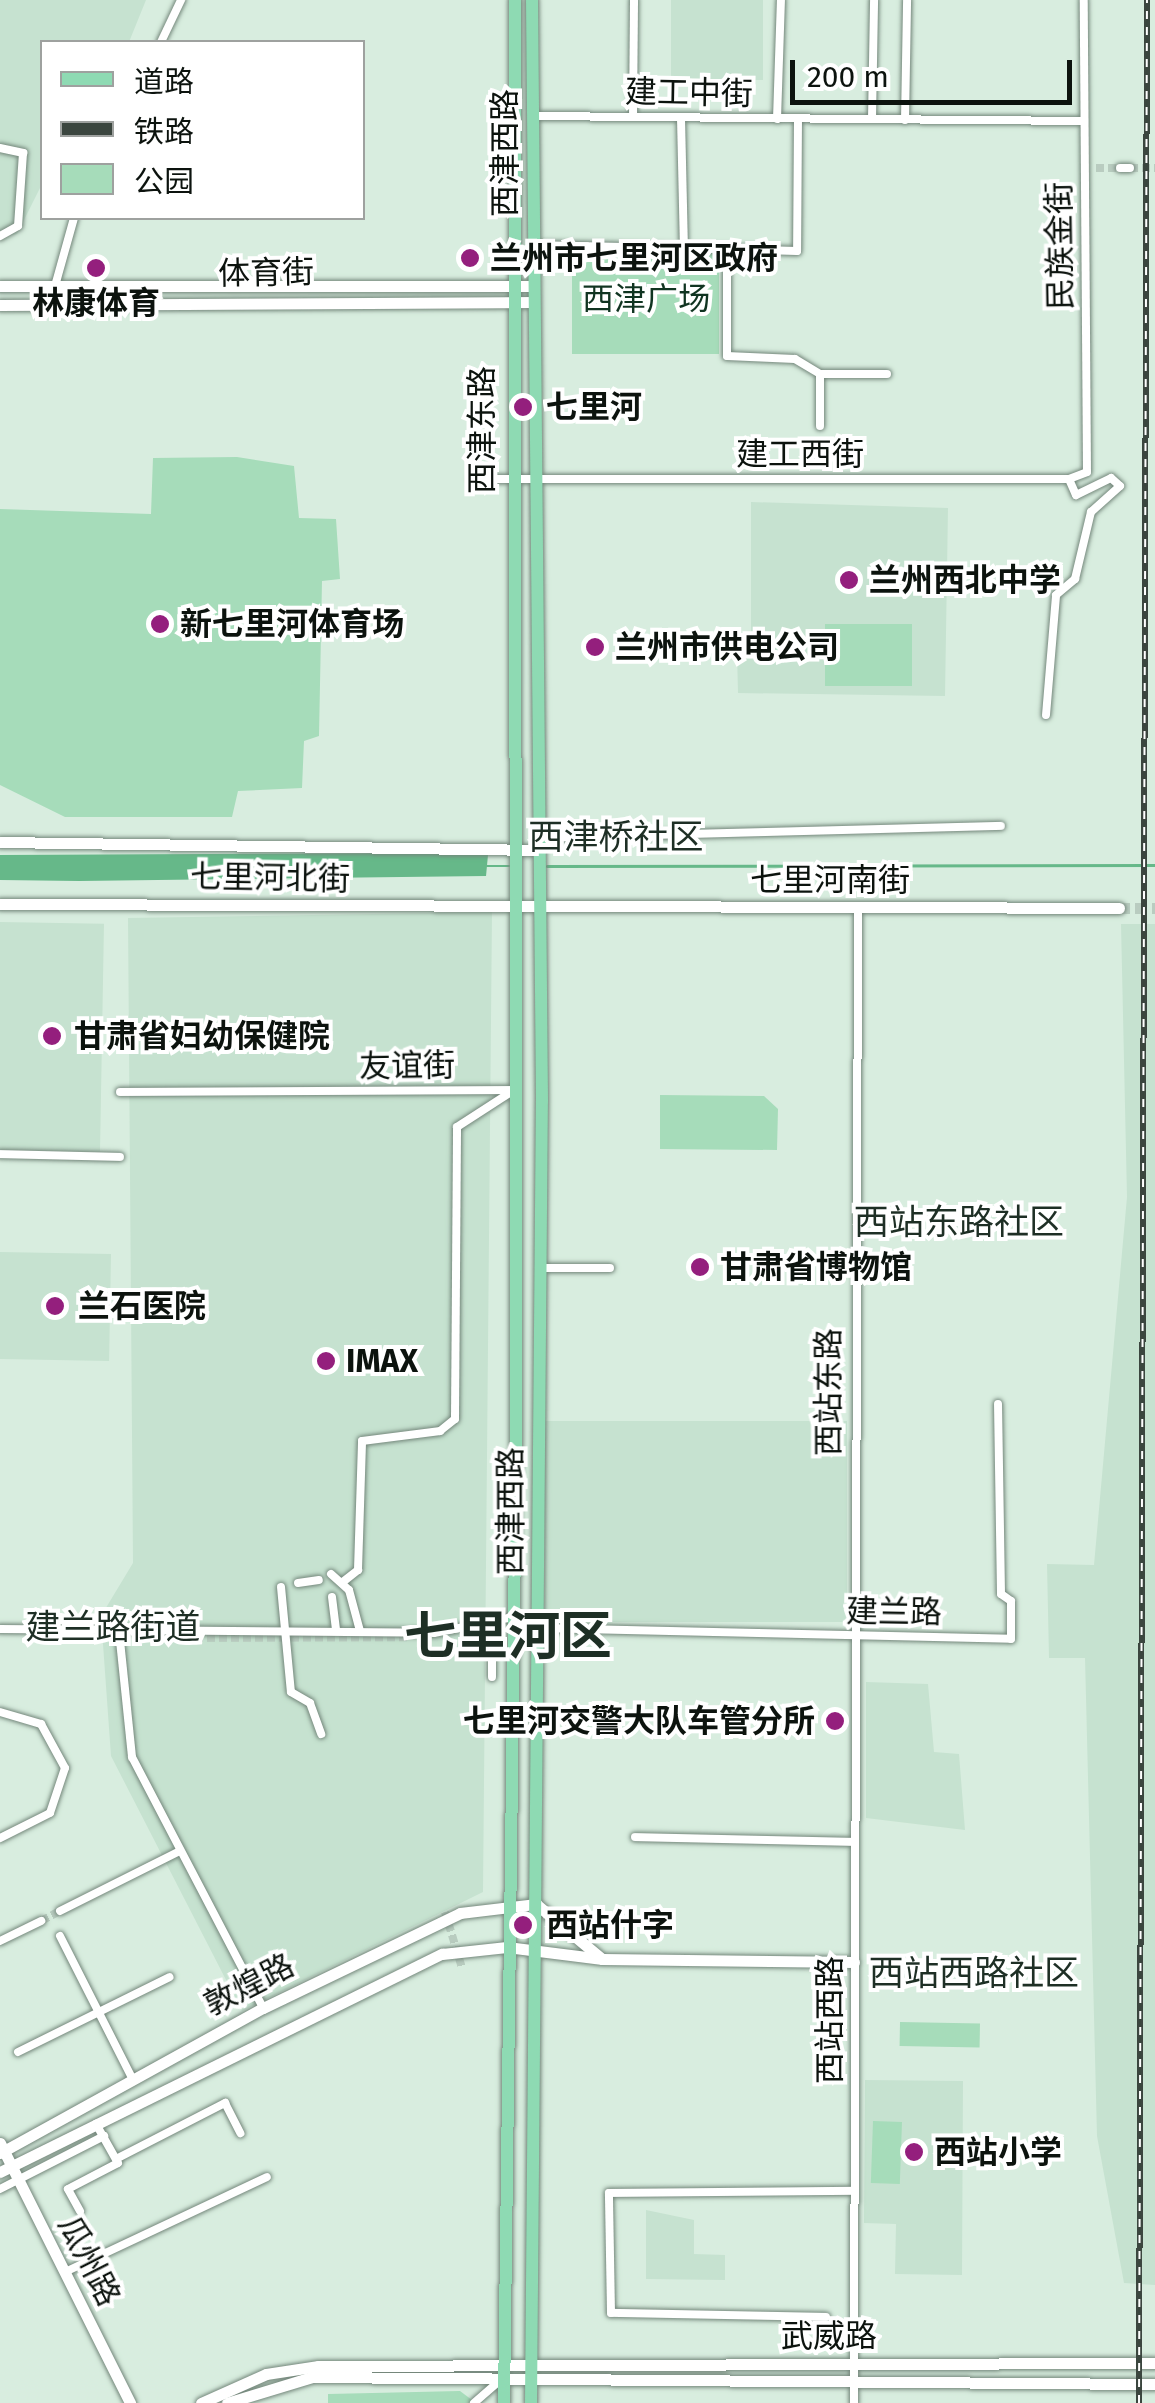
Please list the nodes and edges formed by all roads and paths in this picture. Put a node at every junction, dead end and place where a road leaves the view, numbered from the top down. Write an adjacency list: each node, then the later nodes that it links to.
1 (181, 0): 9 (street)
2 (514, 0): 26 (main road, 西津东路)
3 (532, 0): 10 (main road, 西津西路)
4 (634, 0): 11 (street)
5 (780, 0): 13 (street)
6 (874, 0): 15 (street)
7 (907, 0): 16 (street)
8 (1084, 0): 17 (street, 民族金街)
9 (162, 40)
10 (533, 116): 11 (street, 建工中街); 23 (main road, 西津西路)
11 (633, 117): 12 (street, 建工中街)
12 (681, 118): 13 (street, 建工中街); 24 (street)
13 (777, 119): 14 (street, 建工中街)
14 (798, 119): 15 (street, 建工中街); 25 (street)
15 (872, 120): 16 (street, 建工中街)
16 (905, 120): 17 (street, 建工中街)
17 (1084, 121): 19 (street, 民族金街)
18 (0, 148): 22 (street)
19 (1084, 168): 20 (street); 39 (street, 民族金街)
20 (1096, 168)
21 (73, 220): 28 (street)
22 (0, 236)
23 (532, 245): 24 (street); 29 (main road, 西津西路)
24 (684, 248): 25 (street)
25 (727, 249): 33 (street)
26 (510, 285): 28 (street, 体育街); 29 (street, 体育街); 30 (main road, 西津东路)
27 (0, 286): 28 (street, 体育街)
28 (55, 286)
29 (532, 286): 31 (main road, 西津西路)
30 (510, 302): 31 (street, 体育街); 32 (street, 体育街); 36 (main road, 西津东路)
31 (532, 304): 38 (main road, 西津东路)
32 (0, 305)
33 (820, 374): 34 (street); 35 (street)
34 (886, 374)
35 (820, 426)
36 (509, 478): 37 (street, 建工西街); 38 (street, 建工西街); 44 (main road, 西津东路)
37 (473, 479)
38 (531, 479): 39 (street, 建工西街); 43 (main road, 西津东路)
39 (1069, 480): 40 (street, 建工西街)
40 (1046, 714)
41 (1001, 826): 43 (street)
42 (0, 842): 44 (street, 七里河北街)
43 (540, 849): 44 (street, 七里河北街); 49 (main road, 西津西路)
44 (515, 854): 47 (main road, 西津西路)
45 (0, 904): 47 (street, 七里河北街)
46 (858, 907): 48 (street, 七里河南街); 49 (street, 七里河南街); 72 (street, 西站东路)
47 (516, 908): 49 (street, 七里河北街); 51 (main road, 西津西路)
48 (1119, 908)
49 (540, 909): 52 (main road, 西津西路)
50 (120, 1092): 51 (street, 友谊街)
51 (514, 1095): 52 (main road); 60 (street); 64 (main road, 西津西路)
52 (542, 1101): 55 (main road, 西津西路)
53 (0, 1154): 54 (street)
54 (120, 1157)
55 (540, 1268): 56 (street); 67 (main road, 西津西路)
56 (610, 1268)
57 (998, 1404): 72 (street, 建兰路)
58 (332, 1574): 60 (street)
59 (319, 1580): 61 (street)
60 (344, 1580): 71 (street)
61 (298, 1583)
62 (282, 1588): 68 (street)
63 (332, 1597): 70 (street)
64 (512, 1617): 65 (street); 80 (main road, 西津西路)
65 (492, 1621): 71 (street); 73 (street)
66 (0, 1628): 69 (street)
67 (538, 1628): 72 (street, 建兰路); 81 (main road, 西津西路)
68 (288, 1630): 69 (street); 70 (street); 75 (street)
69 (118, 1631): 79 (street)
70 (336, 1631): 71 (street)
71 (360, 1632)
72 (852, 1637): 78 (street, 西站西路)
73 (492, 1677)
74 (0, 1712): 77 (street)
75 (321, 1734)
76 (634, 1837): 78 (street)
77 (0, 1838)
78 (854, 1842): 89 (street, 西站西路)
79 (180, 1851): 82 (street); 91 (street)
80 (509, 1900): 81 (street, 敦煌路); 86 (main road, 西津西路); 91 (street, 敦煌路)
81 (536, 1904): 87 (main road, 西津西路); 88 (street)
82 (60, 1911)
83 (41, 1921): 85 (street)
84 (60, 1936): 92 (street)
85 (0, 1941)
86 (507, 1948): 87 (street, 敦煌路); 95 (street, 敦煌路); 110 (main road, 西津西路)
87 (539, 1951): 88 (street, 敦煌路); 111 (main road, 西津西路)
88 (602, 1959): 89 (street, 敦煌路)
89 (854, 1962): 104 (street, 西站西路)
90 (170, 1978): 92 (street)
91 (263, 2008): 94 (street, 敦煌路)
92 (99, 2012): 93 (street); 94 (street)
93 (18, 2052)
94 (132, 2078): 97 (street, 敦煌路)
95 (100, 2130): 98 (street); 99 (street, 敦煌路); 102 (street)
96 (240, 2133): 98 (street)
97 (1, 2149): 99 (street, 瓜州路)
98 (116, 2159): 105 (street)
99 (12, 2166): 100 (street, 敦煌路); 102 (street, 瓜州路)
100 (0, 2172)
101 (267, 2177): 106 (street)
102 (18, 2180): 103 (street); 106 (street, 瓜州路)
103 (0, 2189)
104 (855, 2191): 107 (street); 108 (street, 西站西路)
105 (80, 2211)
106 (64, 2272): 114 (street, 瓜州路)
107 (826, 2317)
108 (855, 2363): 109 (street, 武威路); 111 (street, 武威路); 112 (street, 西站西路)
109 (1155, 2363)
110 (503, 2370): 111 (street, 武威路); 115 (street); 116 (street); 117 (street); 118 (main road, 西津西路)
111 (531, 2370): 112 (street, 武威路); 119 (main road, 西津西路)
112 (854, 2381): 113 (street, 武威路); 120 (street, 西站西路)
113 (1155, 2384)
114 (130, 2403)
115 (200, 2403)
116 (227, 2403)
117 (474, 2403)
118 (504, 2403)
119 (531, 2403)
120 (854, 2403)

